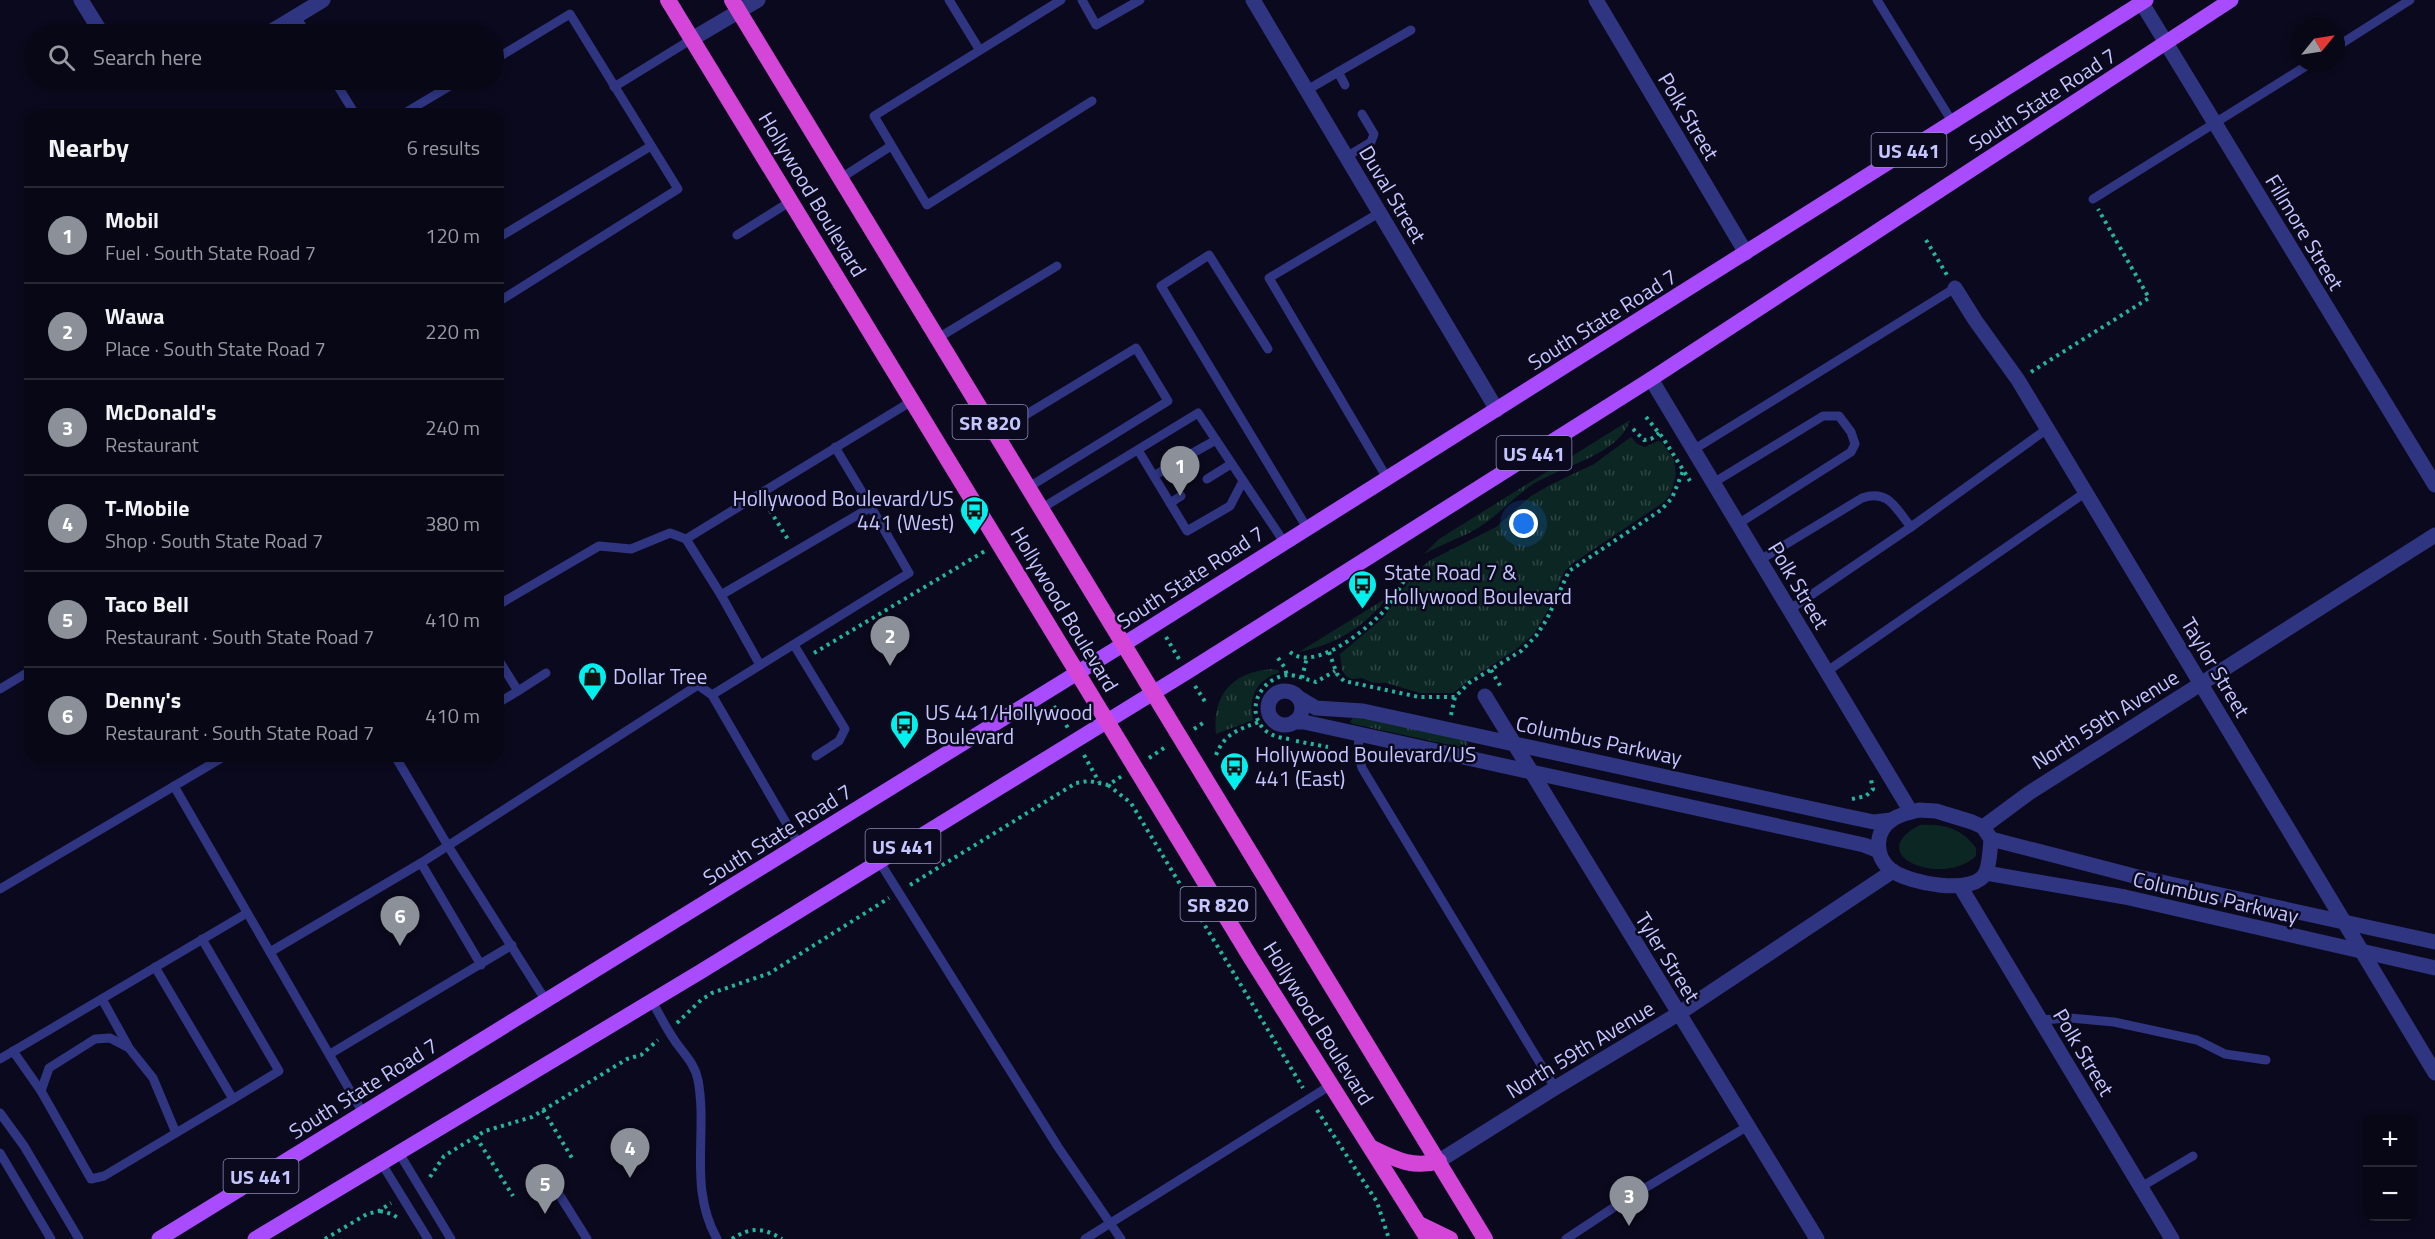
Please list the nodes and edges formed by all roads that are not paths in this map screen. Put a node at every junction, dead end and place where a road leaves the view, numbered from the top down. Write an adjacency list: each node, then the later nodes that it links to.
1 (81, 0): 17 (street)
2 (323, 0): 16 (street)
3 (668, 0): 21 (highway, Hollywood Boulevard / SR 820)
4 (758, 0): 15 (street)
5 (949, 0): 24 (lane)
6 (1061, 0): 24 (lane)
7 (1082, 0): 8 (lane)
8 (1140, 0)
9 (1253, 0): 32 (street, Duval Street)
10 (1596, 0): 48 (street, Polk Street)
11 (1877, 0): 37 (lane)
12 (2231, 0): 23 (main road, South State Road 7 / US 441)
13 (2410, 0): 22 (lane)
14 (2143, 1): 23 (street, Fillmore Street); 37 (main road, South State Road 7 / US 441)
15 (736, 6): 21 (street); 42 (highway, Hollywood Boulevard / SR 820)
16 (296, 16): 18 (street); 19 (lane)
17 (96, 24)
18 (283, 24)
19 (301, 24)
20 (1411, 30): 26 (lane)
21 (692, 39): 29 (lane); 44 (highway, Hollywood Boulevard / SR 820)
22 (2345, 41)
23 (2166, 42): 38 (street, Fillmore Street); 54 (main road, South State Road 7 / US 441)
24 (979, 49): 40 (lane)
25 (504, 54): 29 (lane)
26 (1338, 72): 28 (lane); 32 (lane)
27 (2297, 72): 38 (lane)
28 (1346, 85)
29 (614, 87): 39 (lane)
30 (340, 90): 34 (lane)
31 (443, 90): 35 (lane)
32 (1307, 90): 41 (street, Duval Street)
33 (1092, 101): 40 (lane)
34 (351, 108)
35 (413, 108)
36 (1362, 114): 41 (lane)
37 (1953, 123): 48 (main road, South State Road 7 / US 441)
38 (2215, 124): 43 (lane); 71 (street, Fillmore Street)
39 (651, 146): 46 (lane); 51 (lane)
40 (891, 146): 42 (lane)
41 (1346, 157): 45 (street, Duval Street)
42 (841, 178): 52 (highway, Hollywood Boulevard / SR 820)
43 (2093, 199)
44 (791, 201): 47 (lane); 55 (highway, Hollywood Boulevard / SR 820)
45 (1379, 213): 56 (street, Duval Street); 67 (lane)
46 (504, 234)
47 (737, 235)
48 (1746, 253): 56 (main road, South State Road 7 / US 441)
49 (1057, 266): 52 (lane)
50 (1955, 288): 57 (street, Taylor Street); 62 (lane)
51 (504, 298)
52 (938, 338): 58 (highway, Hollywood Boulevard / SR 820)
53 (1268, 349): 80 (lane)
54 (1651, 379): 62 (street, Polk Street); 99 (main road, South State Road 7 / US 441)
55 (912, 401): 60 (lane); 92 (highway, Hollywood Boulevard / SR 820)
56 (1497, 410): 67 (main road, South State Road 7 / US 441)
57 (2047, 429): 73 (street, Taylor Street); 79 (lane)
58 (996, 433): 72 (highway, Hollywood Boulevard / SR 820); 72 (lane)
59 (1215, 440): 61 (lane); 63 (lane); 64 (lane)
60 (835, 447): 76 (lane); 82 (lane)
61 (1138, 450): 66 (lane); 77 (lane)
62 (1693, 450): 70 (street, Polk Street)
63 (1191, 454)
64 (1232, 464): 68 (lane); 69 (lane)
65 (1165, 469): 66 (lane)
66 (1154, 476): 75 (lane)
67 (1387, 478): 80 (main road, South State Road 7 / US 441)
68 (1207, 479)
69 (1243, 482): 75 (lane); 83 (lane)
70 (1713, 483): 78 (street, Polk Street); 78 (lane)
71 (2435, 485)
72 (1029, 487): 77 (highway, Hollywood Boulevard / SR 820)
73 (2086, 492): 93 (lane); 96 (street, Taylor Street)
74 (1181, 496): 75 (lane)
75 (1170, 503)
76 (871, 507): 85 (lane); 89 (lane)
77 (1042, 508): 88 (highway, Hollywood Boulevard / SR 820)
78 (1738, 524): 84 (street, Polk Street)
79 (1911, 527): 84 (lane); 87 (lane)
80 (1307, 528): 83 (main road, South State Road 7 / US 441)
81 (2435, 535): 96 (street, North 59th Avenue)
82 (686, 539): 85 (lane); 86 (lane)
83 (1284, 542): 88 (main road, South State Road 7 / US 441)
84 (1760, 561): 87 (street, Polk Street)
85 (721, 595): 90 (lane)
86 (504, 601)
87 (1789, 610): 93 (street, Polk Street)
88 (1124, 644): 92 (main road, South State Road 7 / US 441); 99 (highway, Hollywood Boulevard / SR 820)
89 (794, 645): 90 (lane); 108 (lane)
90 (760, 665): 100 (lane)
91 (504, 669): 98 (lane)
92 (1078, 672): 104 (highway, Hollywood Boulevard / SR 820); 116 (main road, South State Road 7 / US 441)
93 (1826, 672): 113 (street, Polk Street)
94 (546, 673): 98 (lane)
95 (24, 674): 97 (lane)
96 (2201, 683): 115 (street, North 59th Avenue); 126 (street, Taylor Street)
97 (0, 688)
98 (518, 691): 103 (lane)
99 (1154, 693): 104 (main road, South State Road 7 / US 441); 158 (highway, Hollywood Boulevard / SR 820)
100 (712, 694): 116 (lane); 117 (lane)
101 (1485, 696): 107 (street, Tyler Street)
102 (1299, 698): 105 (street); 105 (street); 107 (street, Columbus Parkway)
103 (504, 699)
104 (1107, 721): 119 (main road, South State Road 7 / US 441); 146 (highway, Hollywood Boulevard / SR 820)
105 (1294, 722): 106 (street)
106 (1359, 734): 111 (street); 147 (lane)
107 (1513, 743): 111 (street, Tyler Street); 114 (street, Columbus Parkway)
108 (816, 756)
109 (215, 762): 112 (lane)
110 (399, 762): 117 (lane)
111 (1531, 772): 118 (street); 138 (street, Tyler Street)
112 (174, 786): 124 (lane); 125 (lane)
113 (1911, 812): 114 (street); 115 (street)
114 (1891, 820): 118 (street)
115 (1987, 833): 122 (street); 126 (street, Columbus Parkway)
116 (799, 845): 136 (main road, South State Road 7 / US 441)
117 (448, 846): 120 (lane); 129 (lane)
118 (1879, 850): 121 (street)
119 (879, 861): 137 (main road, South State Road 7 / US 441); 162 (lane)
120 (421, 862): 130 (lane); 132 (lane)
121 (1893, 871): 123 (street); 138 (street, North 59th Avenue)
122 (1986, 873): 123 (street); 131 (street, Columbus Parkway)
123 (1960, 886): 139 (street, Polk Street)
124 (0, 889)
125 (247, 913): 127 (lane); 130 (lane)
126 (2346, 923): 128 (street, Columbus Parkway); 131 (street, Taylor Street)
127 (202, 939): 133 (lane); 149 (lane)
128 (2435, 942)
129 (512, 945): 132 (lane); 136 (lane)
130 (270, 952): 142 (lane)
131 (2364, 953): 134 (street, Columbus Parkway); 145 (street, Taylor Street)
132 (481, 965): 142 (lane)
133 (155, 967): 135 (lane); 149 (lane)
134 (2435, 968)
135 (102, 999): 140 (lane); 141 (lane)
136 (546, 1001): 151 (main road, South State Road 7 / US 441)
137 (652, 1001): 156 (main road, South State Road 7 / US 441); 171 (lane)
138 (1678, 1014): 147 (street, North 59th Avenue); 152 (street, Tyler Street)
139 (2041, 1020): 144 (lane); 161 (street, Polk Street)
140 (129, 1047): 148 (lane); 153 (lane)
141 (13, 1051): 143 (lane); 148 (lane)
142 (330, 1054): 151 (lane)
143 (0, 1059)
144 (2266, 1060)
145 (2435, 1073)
146 (1331, 1084): 154 (highway, Hollywood Boulevard / SR 820); 162 (lane)
147 (1555, 1088): 158 (street, North 59th Avenue)
148 (41, 1091): 153 (lane)
149 (233, 1099): 153 (lane)
150 (0, 1113): 165 (lane)
151 (363, 1113): 166 (main road, South State Road 7 / US 441)
152 (1748, 1126): 177 (lane); 178 (street, Tyler Street)
153 (176, 1132)
154 (1372, 1148): 158 (highway); 163 (highway, Hollywood Boulevard / SR 820)
155 (0, 1153): 164 (lane)
156 (399, 1153): 159 (main road, South State Road 7 / US 441); 169 (lane)
157 (2193, 1156): 161 (lane)
158 (1439, 1161): 176 (highway, Hollywood Boulevard / SR 820)
159 (382, 1164): 167 (main road, South State Road 7 / US 441); 168 (lane)
160 (547, 1175): 170 (lane)
161 (2141, 1187): 179 (street, Polk Street)
162 (1111, 1223): 172 (lane); 173 (lane)
163 (1418, 1224): 174 (highway, Hollywood Boulevard / SR 820); 175 (highway)
164 (51, 1239)
165 (79, 1239)
166 (159, 1239)
167 (255, 1239)
168 (428, 1239)
169 (451, 1239)
170 (587, 1239)
171 (717, 1239)
172 (1085, 1239)
173 (1121, 1239)
174 (1428, 1239)
175 (1450, 1239)
176 (1485, 1239)
177 (1566, 1239)
178 (1817, 1239)
179 (2172, 1239)

